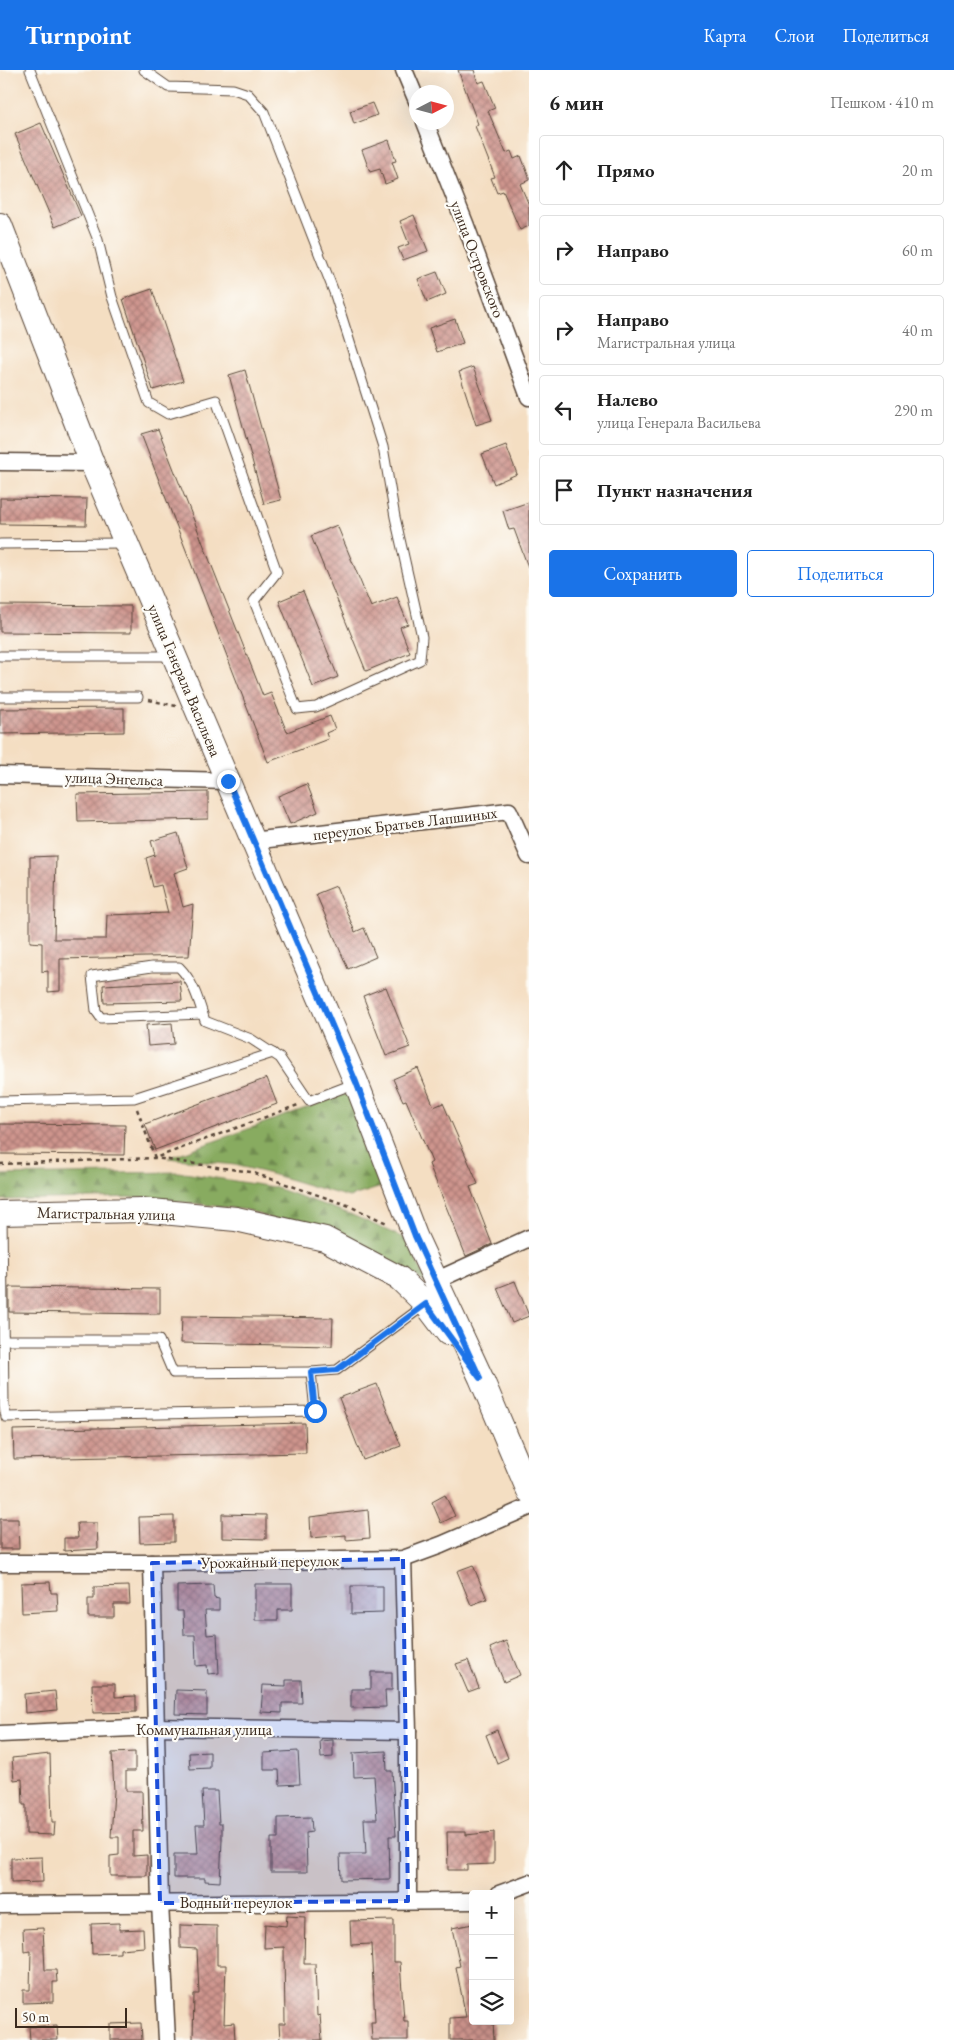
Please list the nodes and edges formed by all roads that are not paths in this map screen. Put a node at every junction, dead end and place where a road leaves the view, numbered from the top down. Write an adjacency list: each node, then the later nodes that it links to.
1 (30, 70): 2 (lane)
2 (144, 70)
3 (404, 70): 4 (street)
4 (410, 85)
5 (428, 130): 7 (street, улица Островского)
6 (0, 225): 9 (main road, улица Генерала Васильева)
7 (529, 397)
8 (0, 462): 9 (street)
9 (92, 463): 10 (main road, улица Генерала Васильева)
10 (126, 543): 11 (lane); 13 (main road, улица Генерала Васильева)
11 (0, 544)
12 (0, 656): 13 (lane)
13 (174, 656): 17 (main road, улица Генерала Васильева)
14 (0, 697): 15 (lane)
15 (138, 697)
16 (0, 774): 17 (street, улица Энгельса)
17 (228, 781): 18 (main road, улица Генерала Васильева)
18 (252, 841): 19 (street, переулок Братьев Лапшиных); 22 (main road, улица Генерала Васильева)
19 (529, 856)
20 (203, 1014): 20 (lane); 21 (lane)
21 (273, 1053): 22 (lane); 23 (lane)
22 (356, 1082): 26 (main road, улица Генерала Васильева)
23 (0, 1101)
24 (1, 1213): 27 (main road, Магистральная улица); 28 (lane)
25 (529, 1238): 26 (street)
26 (435, 1281): 30 (main road, улица Генерала Васильева)
27 (426, 1304): 29 (lane); 30 (main road, Магистральная улица)
28 (5, 1340): 29 (lane); 29 (lane)
29 (311, 1372)
30 (480, 1378): 31 (main road, улица Генерала Васильева)
31 (529, 1492)
32 (529, 1507): 33 (street, Урожайный переулок)
33 (403, 1559): 35 (street, Урожайный переулок); 37 (street)
34 (0, 1563): 35 (street, Урожайный переулок)
35 (152, 1563): 36 (street)
36 (154, 1727): 37 (street, Коммунальная улица); 38 (street, Коммунальная улица); 43 (street)
37 (408, 1731): 41 (street)
38 (0, 1734)
39 (529, 1883): 40 (street)
40 (510, 1890)
41 (408, 1901): 42 (street, Водный переулок); 43 (street, Водный переулок)
42 (469, 1901)
43 (160, 1903): 44 (street, Водный переулок); 45 (street)
44 (0, 1905)
45 (167, 2040)

